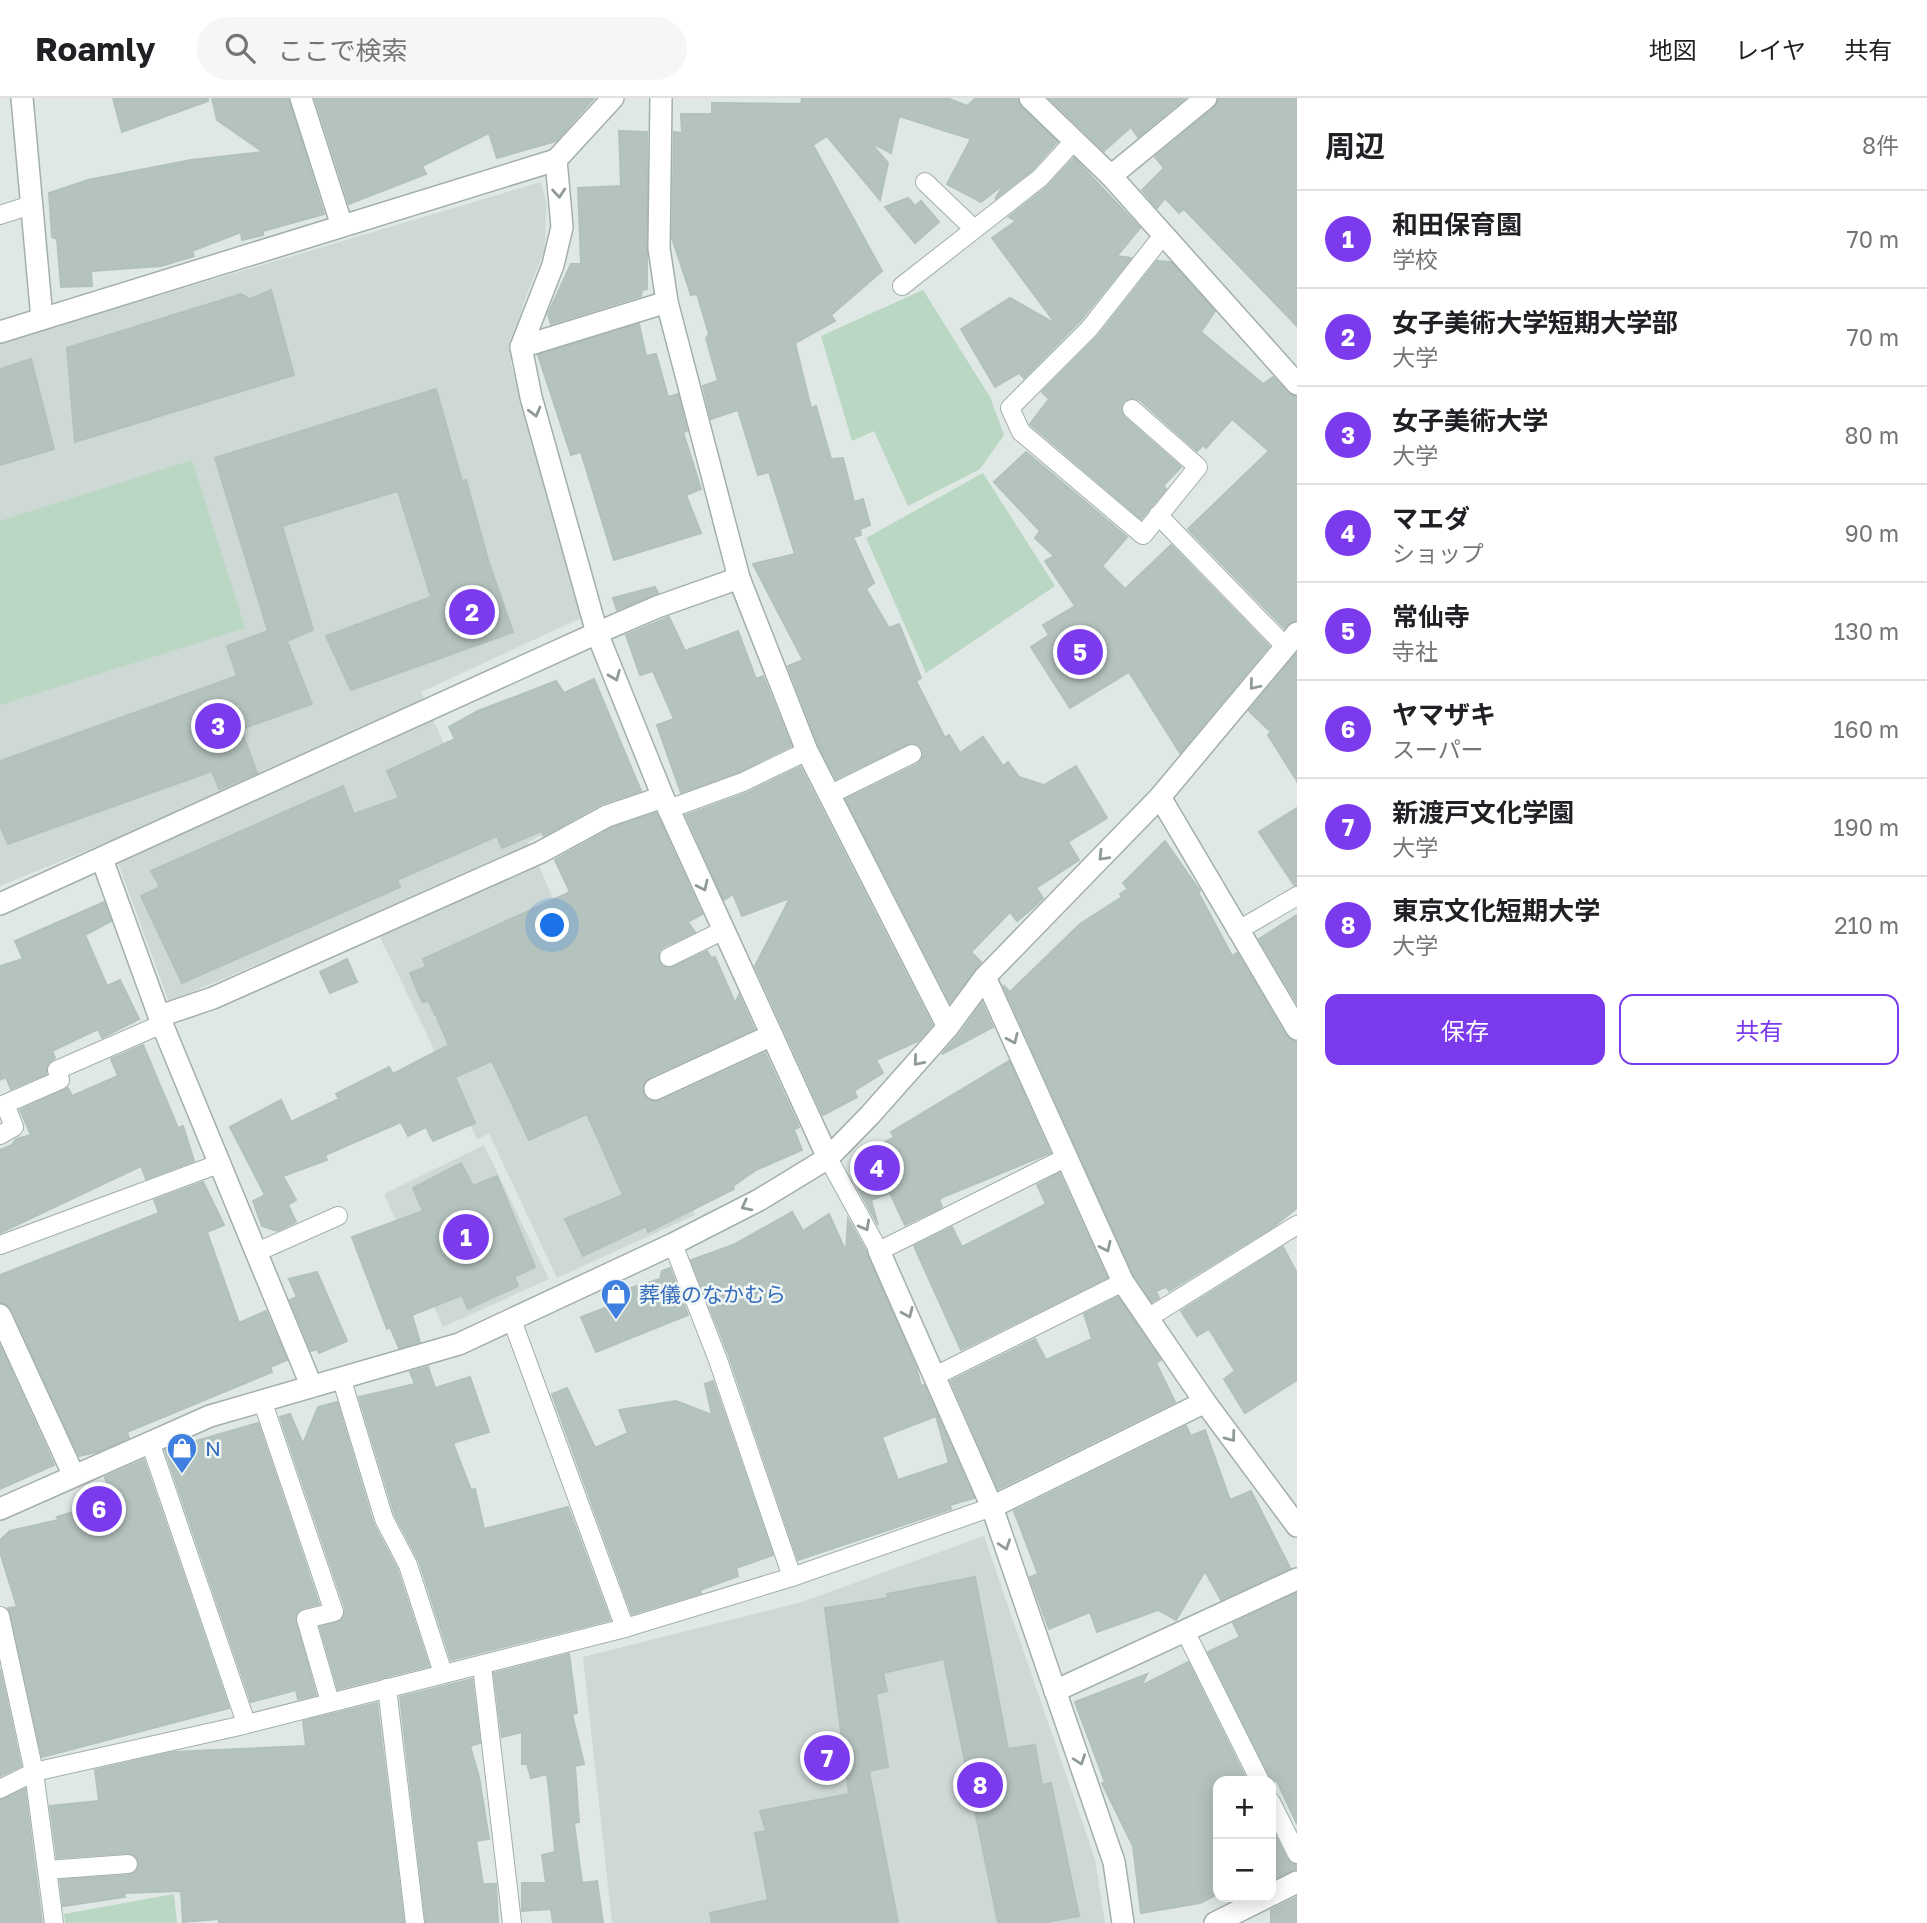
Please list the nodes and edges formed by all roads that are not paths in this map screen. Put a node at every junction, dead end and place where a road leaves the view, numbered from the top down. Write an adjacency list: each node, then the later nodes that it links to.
1 (22, 98): 11 (street)
2 (301, 98): 13 (street)
3 (613, 98): 8 (street)
4 (661, 98): 17 (street)
5 (1030, 98): 7 (street)
6 (1206, 98): 9 (street)
7 (1073, 142): 9 (street); 14 (lane)
8 (556, 160): 13 (street); 20 (street, one-way to 20)
9 (1111, 176): 15 (street)
10 (925, 183): 14 (lane)
11 (32, 205): 12 (lane); 18 (street)
12 (0, 215)
13 (342, 226): 18 (street)
14 (974, 229): 16 (lane)
15 (1164, 234): 21 (street); 23 (lane)
16 (902, 286)
17 (667, 302): 20 (street); 24 (street)
18 (42, 319): 19 (street)
19 (0, 332)
20 (521, 347): 25 (street, one-way to 25)
21 (1297, 384)
22 (1132, 410): 23 (lane)
23 (1158, 516): 26 (lane)
24 (739, 578): 25 (street); 27 (street)
25 (597, 633): 31 (street, one-way to 31); 32 (street)
26 (1291, 640): 30 (street, one-way to 30)
27 (807, 751): 29 (street); 31 (lane)
28 (912, 754): 29 (lane)
29 (829, 795): 40 (street)
30 (1160, 797): 36 (street); 38 (street, one-way to 38)
31 (666, 803): 35 (street, one-way to 35); 39 (street)
32 (102, 859): 34 (street); 39 (street)
33 (1297, 896): 36 (lane)
34 (0, 904)
35 (724, 930): 37 (lane); 42 (street)
36 (1237, 931): 41 (street)
37 (669, 957)
38 (985, 977): 40 (street); 46 (street, one-way to 46)
39 (161, 1020): 44 (lane); 47 (street)
40 (948, 1027): 45 (street, one-way to 45)
41 (1297, 1029)
42 (772, 1035): 43 (street); 45 (street)
43 (655, 1089)
44 (0, 1135)
45 (828, 1157): 50 (street, one-way to 50); 52 (lane, one-way to 52)
46 (1065, 1158): 52 (lane); 54 (street, one-way to 54)
47 (220, 1163): 51 (lane); 53 (street)
48 (338, 1216): 53 (lane)
49 (1297, 1225): 56 (lane)
50 (673, 1244): 57 (street); 68 (lane)
51 (0, 1245)
52 (879, 1251): 58 (street, one-way to 58)
53 (257, 1252): 60 (street)
54 (1123, 1282): 56 (street); 58 (lane)
55 (0, 1315): 64 (street)
56 (1148, 1318): 62 (street)
57 (512, 1320): 59 (street); 71 (lane)
58 (935, 1376): 65 (street)
59 (341, 1377): 60 (street); 74 (lane)
60 (311, 1385): 61 (street)
61 (262, 1400): 63 (street); 77 (lane)
62 (1205, 1402): 65 (street); 67 (street, one-way to 67)
63 (150, 1442): 64 (street); 78 (lane)
64 (74, 1476): 66 (street)
65 (992, 1507): 68 (lane); 76 (street, one-way to 76)
66 (0, 1509)
67 (1297, 1526)
68 (792, 1577): 71 (lane)
69 (1297, 1579): 72 (street)
70 (0, 1616): 79 (lane)
71 (625, 1628): 73 (lane)
72 (1186, 1633): 76 (street); 80 (lane)
73 (482, 1667): 74 (lane); 91 (lane)
74 (443, 1673): 75 (lane)
75 (387, 1688): 77 (lane); 90 (lane)
76 (1055, 1691): 92 (street, one-way to 92)
77 (330, 1702): 78 (lane)
78 (246, 1723): 79 (lane)
79 (34, 1772): 81 (lane); 85 (lane)
80 (1258, 1776)
81 (0, 1789)
82 (1276, 1812): 83 (lane)
83 (1297, 1854)
84 (128, 1864): 85 (lane)
85 (47, 1870): 89 (lane)
86 (1297, 1882): 87 (street)
87 (1276, 1892)
88 (1257, 1902): 93 (street)
89 (54, 1923)
90 (415, 1923)
91 (512, 1923)
92 (1123, 1923)
93 (1215, 1923)

